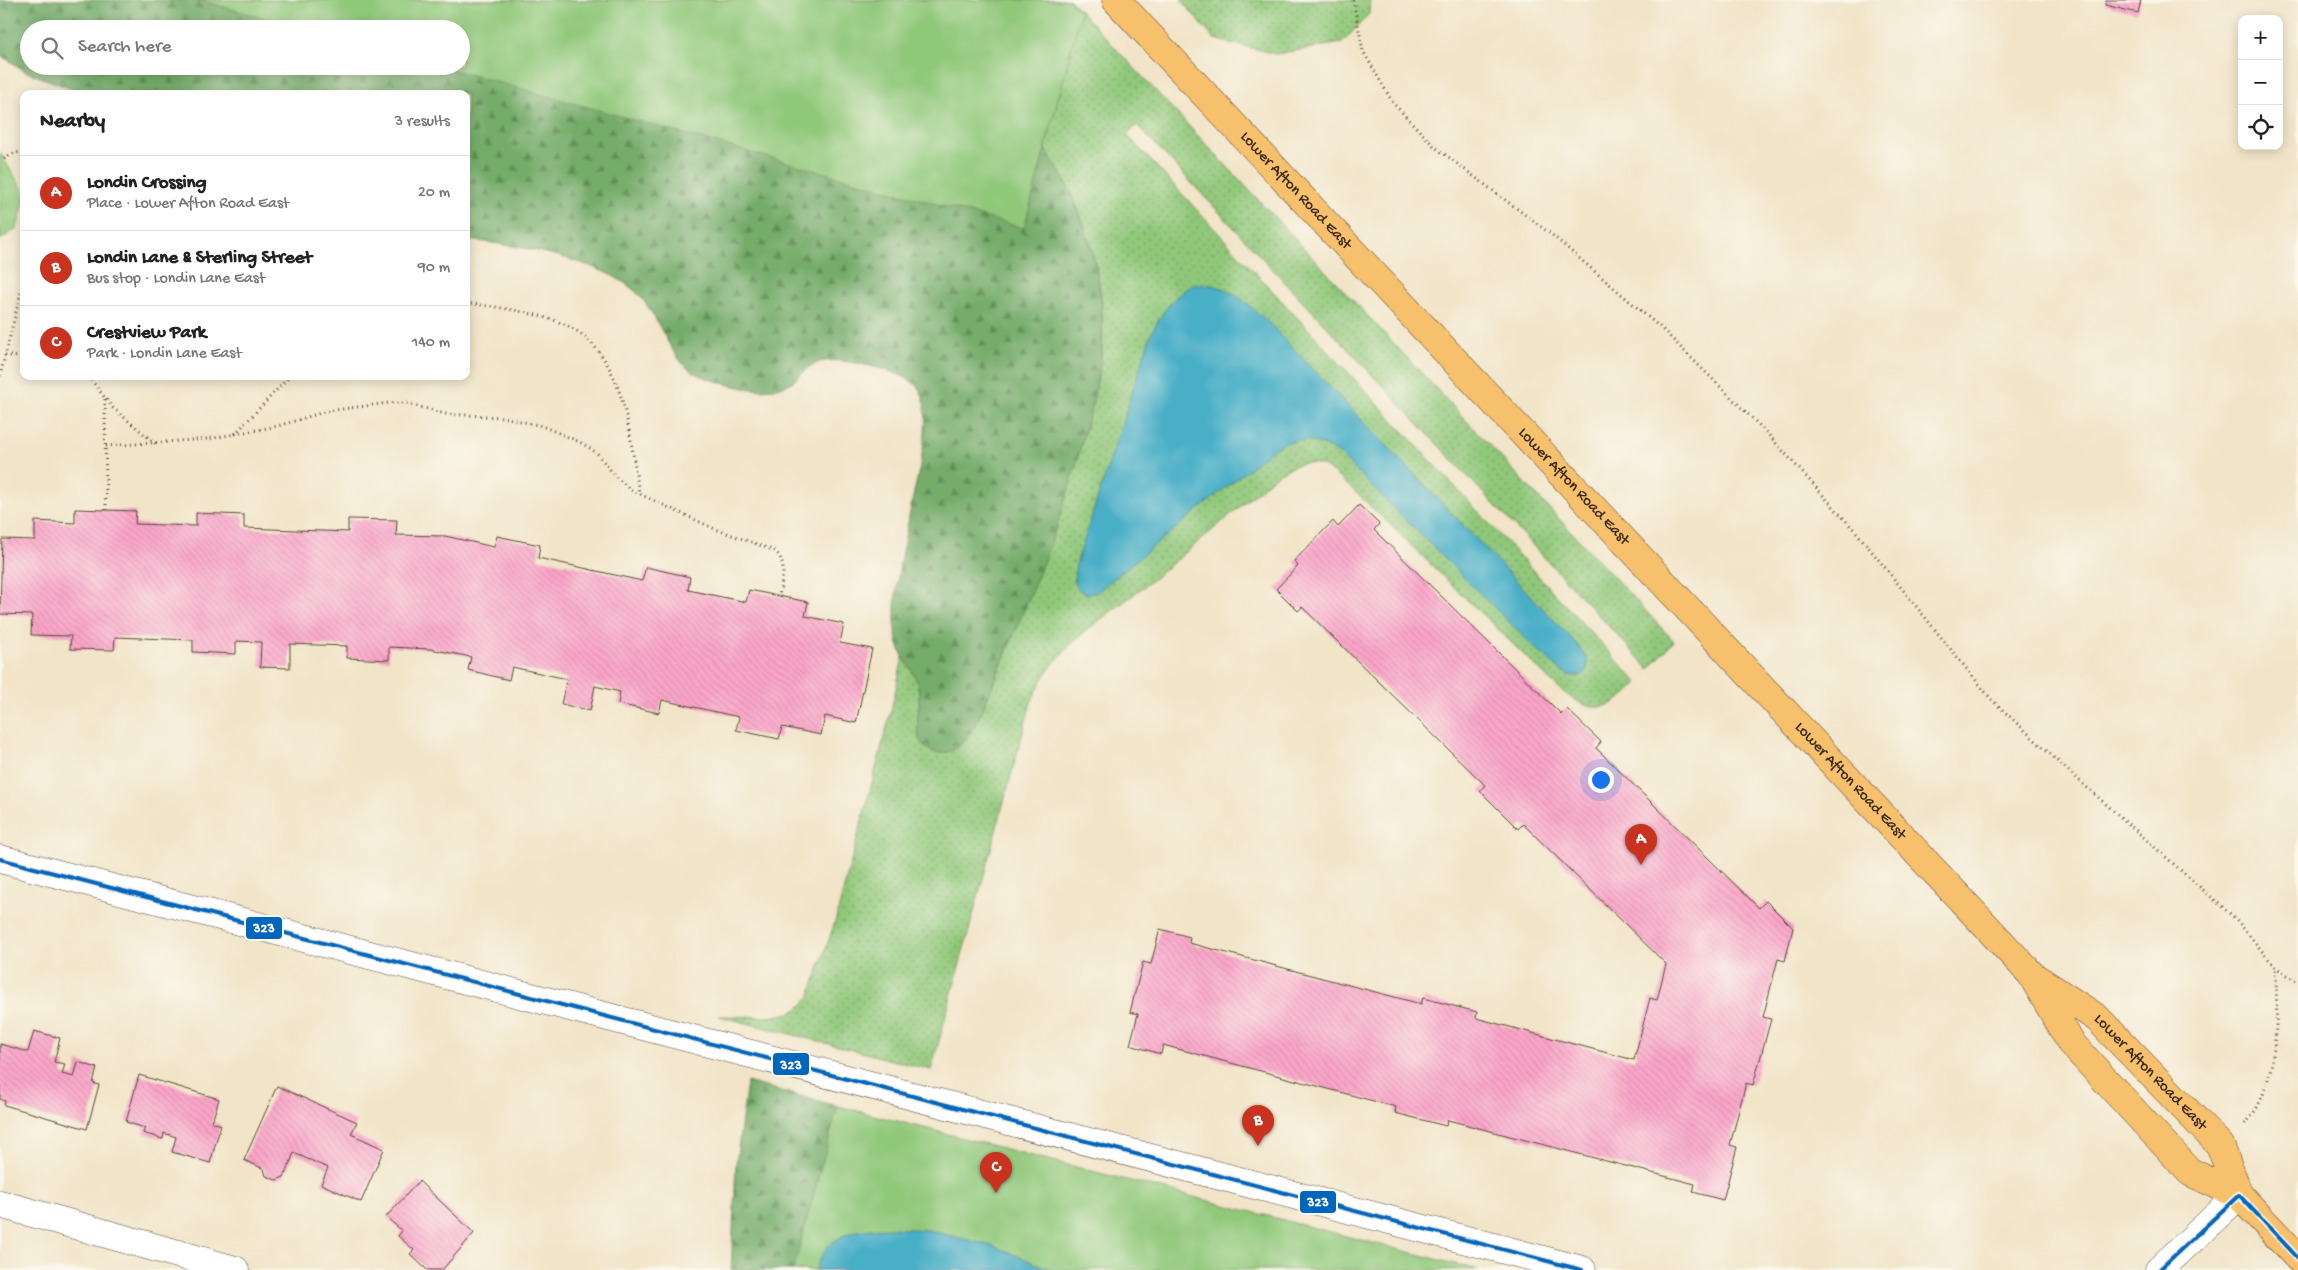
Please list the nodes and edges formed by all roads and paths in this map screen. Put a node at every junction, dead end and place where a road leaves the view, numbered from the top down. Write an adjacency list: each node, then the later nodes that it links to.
1 (1116, 0): 21 (main road, Lower Afton Road East)
2 (1353, 0): 20 (path)
3 (20, 152): 4 (path)
4 (4, 159)
5 (20, 296): 7 (path)
6 (470, 304): 16 (path)
7 (5, 356): 8 (path); 9 (path)
8 (20, 358)
9 (0, 376)
10 (91, 380): 12 (path)
11 (286, 380): 13 (path)
12 (105, 399): 14 (path); 15 (path)
13 (235, 434): 14 (path); 16 (path)
14 (156, 444): 15 (path)
15 (106, 446): 17 (path)
16 (639, 494): 18 (path)
17 (106, 510)
18 (779, 596)
19 (0, 860): 28 (street)
20 (2275, 967): 22 (path); 23 (path)
21 (2031, 974): 24 (main road, Lower Afton Road East); 24 (main road, Lower Afton Road East)
22 (2298, 982)
23 (2242, 1126)
24 (2239, 1195): 26 (main road, Lower Afton Road East); 29 (street)
25 (0, 1204): 27 (street)
26 (2298, 1258)
27 (235, 1270)
28 (1582, 1270)
29 (2159, 1270)

